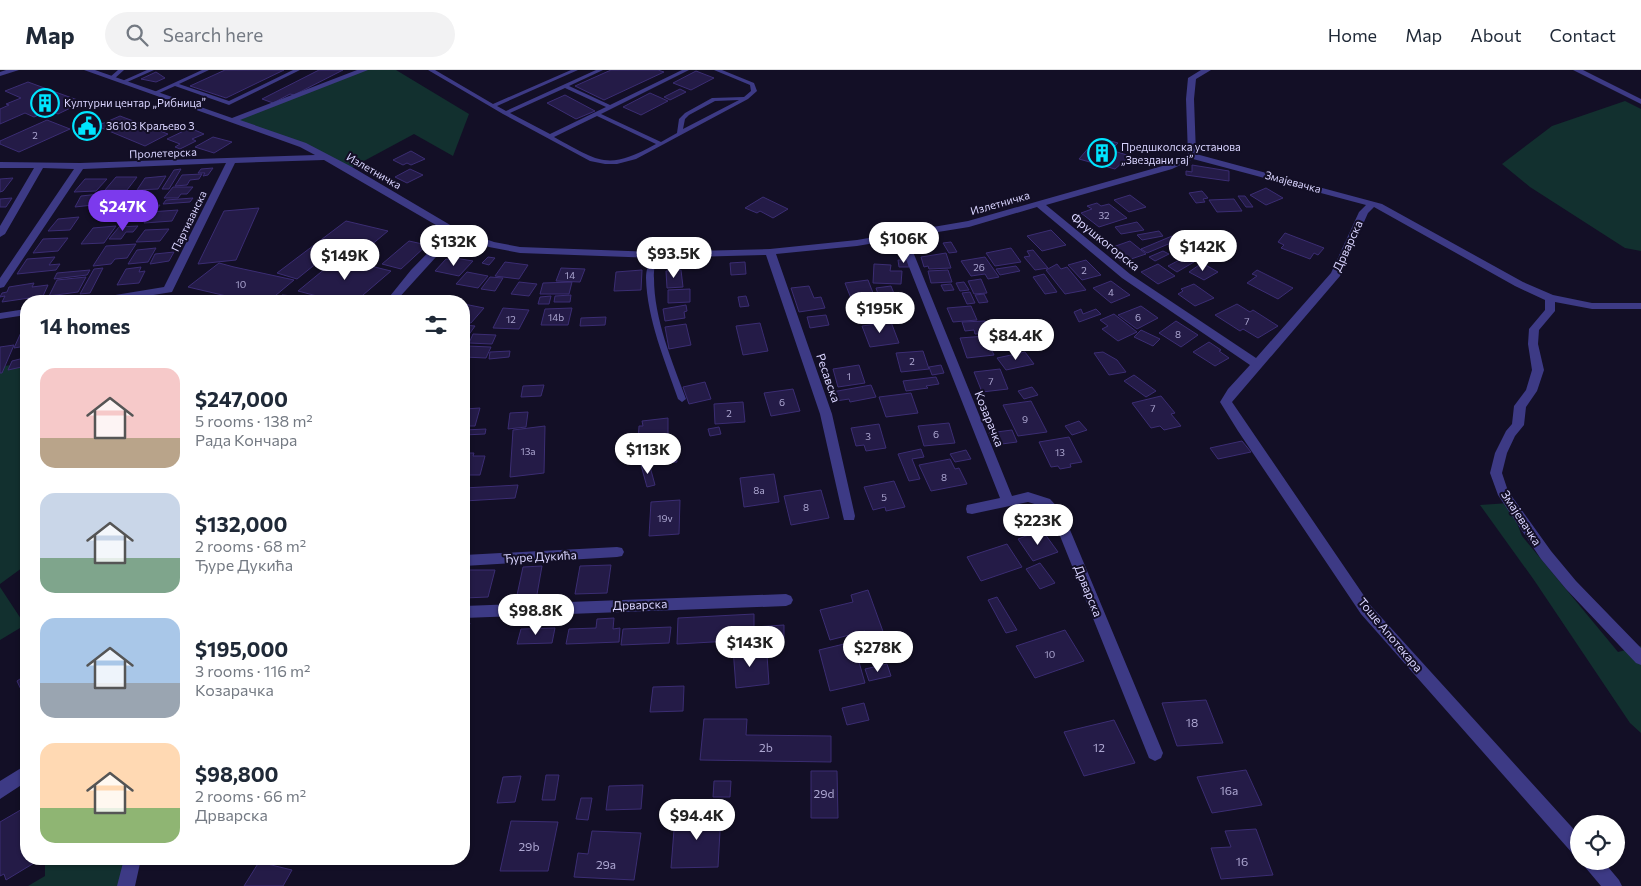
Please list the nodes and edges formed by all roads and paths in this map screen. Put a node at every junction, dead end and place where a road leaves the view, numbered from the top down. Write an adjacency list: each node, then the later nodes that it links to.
1 (15, 70): 15 (street)
2 (88, 70): 16 (street, Излетничка)
3 (121, 70): 16 (lane)
4 (151, 70): 17 (lane)
5 (206, 70): 18 (lane)
6 (297, 70): 18 (lane)
7 (364, 70): 27 (street)
8 (431, 70): 23 (lane)
9 (575, 70): 23 (lane)
10 (600, 70): 19 (lane)
11 (686, 70): 24 (lane)
12 (717, 70): 21 (lane)
13 (1207, 70): 32 (street)
14 (1577, 70): 22 (street)
15 (0, 74)
16 (112, 78): 17 (street, Излетничка)
17 (123, 82): 20 (street, Излетничка)
18 (174, 84): 20 (lane)
19 (565, 86): 24 (lane); 25 (lane)
20 (155, 93): 27 (street, Излетничка)
21 (746, 98): 28 (lane); 28 (lane)
22 (1641, 102)
23 (493, 106): 25 (lane)
24 (610, 107): 26 (lane)
25 (505, 113): 29 (lane)
26 (597, 114): 29 (lane); 30 (lane)
27 (233, 120): 31 (street, Излетничка)
28 (680, 133): 30 (lane)
29 (550, 137): 30 (lane)
30 (661, 144)
31 (326, 156): 33 (street, Пролетерска); 39 (street, Излетничка)
32 (1192, 156): 37 (street, Излетничка); 38 (street, Змајевачка)
33 (232, 162): 36 (street, Пролетерска); 45 (street, Партизанска)
34 (0, 165): 35 (street, Пролетерска)
35 (40, 166): 36 (street, Пролетерска); 40 (street)
36 (80, 166): 44 (street)
37 (1039, 204): 41 (street, Излетничка); 51 (street, Фрушкогорска)
38 (1372, 204): 47 (street, Змајевачка); 51 (street, Дрварска)
39 (454, 231): 43 (street, Излетничка); 46 (street)
40 (0, 234)
41 (902, 236): 42 (street, Излетничка); 54 (street, Козарачка)
42 (770, 252): 43 (street, Излетничка); 56 (street, Ресавска)
43 (654, 255): 52 (lane)
44 (0, 286)
45 (136, 295)
46 (396, 295)
47 (1550, 298): 48 (street, Змајевачка); 61 (street, Змајевачка)
48 (1641, 306)
49 (20, 313): 50 (street)
50 (0, 316)
51 (1258, 364): 53 (street, Дрварска)
52 (682, 399)
53 (1226, 402): 65 (street, Тоше Апотекара)
54 (1007, 500): 55 (street, Дрварска); 62 (street, Дрварска)
55 (972, 509)
56 (849, 516)
57 (617, 552): 58 (street, Ђуре Дукића)
58 (470, 561)
59 (786, 600): 60 (street, Дрварска)
60 (470, 612)
61 (1641, 658)
62 (1155, 754)
63 (20, 777): 64 (street)
64 (0, 791)
65 (1570, 838)
66 (131, 865): 68 (street)
67 (1599, 870): 69 (street)
68 (126, 886)
69 (1613, 886)

